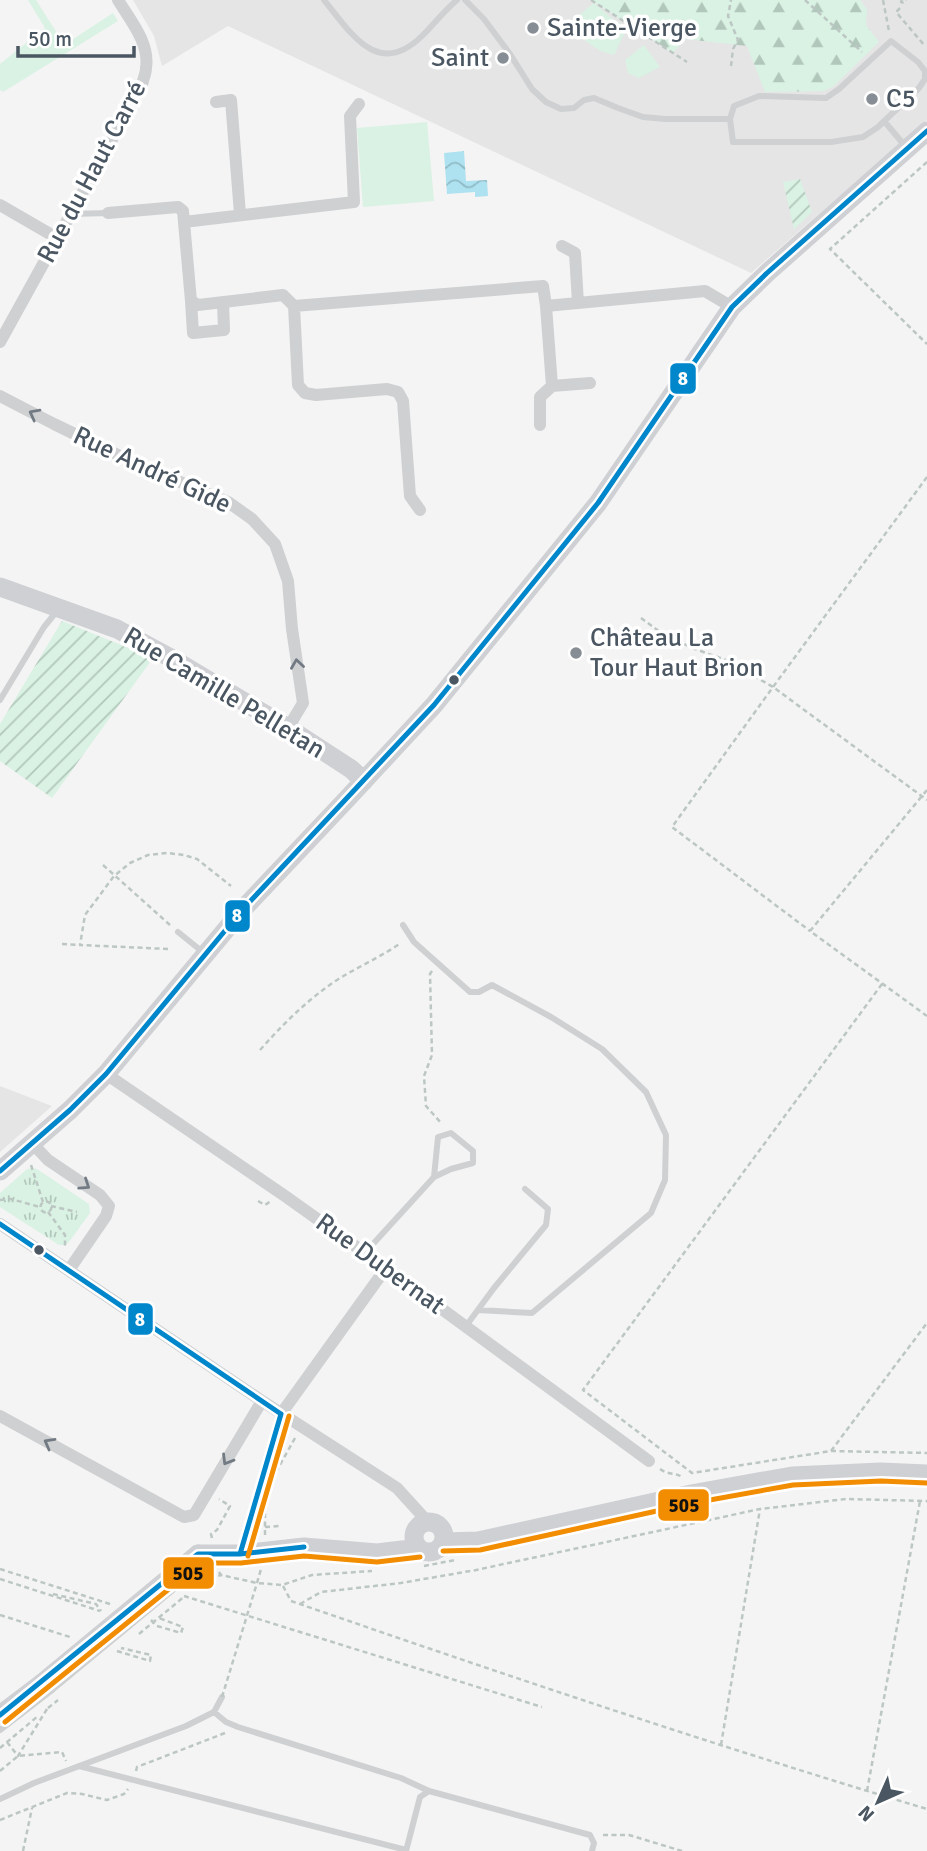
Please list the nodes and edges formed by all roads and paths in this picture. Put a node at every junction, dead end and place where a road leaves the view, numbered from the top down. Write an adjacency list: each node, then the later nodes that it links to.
1 (118, 0): 24 (street, Rue du Haut Carré)
2 (324, 0): 3 (lane)
3 (457, 0)
4 (465, 0): 17 (lane)
5 (591, 0): 13 (path)
6 (731, 0): 14 (path)
7 (805, 0): 12 (path)
8 (883, 0): 10 (path)
9 (901, 8): 11 (path)
10 (891, 41): 12 (lane); 18 (lane)
11 (925, 46)
12 (870, 59): 17 (lane)
13 (687, 62)
14 (731, 66)
15 (216, 102): 25 (street)
16 (359, 104): 25 (street)
17 (730, 119): 18 (lane)
18 (884, 121): 20 (lane)
19 (927, 131): 20 (street)
20 (908, 148): 34 (street)
21 (927, 162): 36 (path)
22 (0, 205): 27 (street)
23 (108, 213): 24 (lane); 26 (street)
24 (70, 214): 27 (street, Rue du Haut Carré)
25 (240, 214): 26 (street)
26 (184, 222): 29 (street)
27 (57, 238): 35 (street, Rue du Haut Carré)
28 (562, 246): 31 (street)
29 (191, 301): 30 (street); 30 (street)
30 (223, 302): 32 (street)
31 (578, 303): 33 (street); 34 (street)
32 (294, 306): 33 (street); 42 (street)
33 (546, 306): 38 (street)
34 (732, 307): 49 (street)
35 (0, 342)
36 (927, 344)
37 (590, 383): 38 (street)
38 (552, 386): 40 (street)
39 (0, 396): 48 (street, Rue André Gide, one-way to 39)
40 (540, 425)
41 (927, 477): 46 (path)
42 (420, 510)
43 (0, 587): 44 (street, Rue Camille Pelletan)
44 (59, 608): 47 (lane); 48 (street, Rue Camille Pelletan)
45 (641, 618): 46 (path)
46 (773, 687): 51 (path); 57 (path)
47 (0, 701)
48 (288, 727): 49 (street, Rue Camille Pelletan)
49 (364, 781): 63 (street)
50 (927, 790): 51 (path)
51 (922, 797): 52 (path); 57 (path)
52 (927, 800)
53 (103, 865): 54 (path)
54 (114, 876): 55 (path); 58 (path); 61 (path)
55 (231, 886)
56 (403, 925): 59 (lane)
57 (810, 931): 65 (path)
58 (178, 932): 63 (lane)
59 (410, 935): 64 (lane); 67 (path)
60 (62, 944): 61 (path)
61 (80, 944): 62 (path)
62 (168, 949)
63 (205, 954): 68 (street)
64 (438, 962): 69 (path); 84 (lane)
65 (882, 984): 66 (path); 91 (path)
66 (927, 1016)
67 (260, 1050)
68 (106, 1074): 70 (street); 81 (street, Rue Dubernat)
69 (451, 1133): 72 (lane); 72 (lane)
70 (32, 1143): 71 (street); 75 (path); 83 (street, one-way to 83)
71 (0, 1171)
72 (433, 1177): 81 (lane)
73 (525, 1189): 84 (lane)
74 (0, 1200): 77 (path)
75 (43, 1202): 76 (path); 77 (path)
76 (51, 1206): 78 (path); 79 (path)
77 (40, 1207): 78 (path)
78 (48, 1212): 83 (path)
79 (77, 1212)
80 (0, 1224): 83 (street)
81 (366, 1254): 82 (street, Rue Dubernat)
82 (386, 1268): 86 (street, Rue Dubernat); 88 (street)
83 (69, 1270): 87 (street)
84 (478, 1310): 86 (lane)
85 (927, 1323): 91 (path)
86 (466, 1326): 93 (street, Rue Dubernat)
87 (262, 1401): 88 (street); 89 (street, one-way to 89)
88 (281, 1414): 90 (street); 107 (lane)
89 (0, 1416)
90 (302, 1426): 95 (path); 101 (street)
91 (831, 1451): 92 (path)
92 (927, 1453)
93 (649, 1461): 96 (path)
94 (927, 1474): 104 (street)
95 (271, 1481)
96 (688, 1482)
97 (921, 1500): 98 (path); 100 (path); 136 (path)
98 (927, 1501)
99 (265, 1504): 103 (path)
100 (760, 1509): 114 (path); 130 (path)
101 (428, 1521): 104 (street); 105 (street)
102 (279, 1526): 103 (path)
103 (265, 1527): 106 (path)
104 (443, 1542): 105 (street)
105 (419, 1548): 106 (street)
106 (265, 1551): 107 (street); 123 (path, bridge)
107 (240, 1554): 122 (street, bridge)
108 (0, 1569): 112 (path)
109 (0, 1580): 111 (path)
110 (282, 1585): 114 (path)
111 (30, 1589): 112 (path); 112 (path)
112 (97, 1602): 113 (path)
113 (110, 1604)
114 (300, 1604): 130 (path)
115 (234, 1611): 115 (path, bridge); 124 (path)
116 (0, 1615): 119 (path)
117 (147, 1615): 118 (path)
118 (159, 1618)
119 (80, 1639)
120 (106, 1648): 121 (path)
121 (119, 1651): 121 (path)
122 (47, 1686): 127 (street); 128 (lane)
123 (222, 1697): 126 (lane)
124 (542, 1707)
125 (48, 1708): 131 (path)
126 (214, 1712): 132 (lane); 135 (lane)
127 (0, 1715)
128 (0, 1730)
129 (7, 1742): 131 (path)
130 (721, 1745): 136 (path)
131 (18, 1756): 133 (path); 134 (path)
132 (79, 1766): 133 (lane); 141 (lane)
133 (70, 1770): 137 (lane)
134 (0, 1771)
135 (429, 1791): 140 (lane); 141 (lane)
136 (867, 1791): 138 (path)
137 (0, 1799)
138 (927, 1809)
139 (0, 1820): 142 (path)
140 (590, 1835): 143 (lane); 144 (path)
141 (406, 1850)
142 (23, 1851)
143 (592, 1851)
144 (682, 1851)

